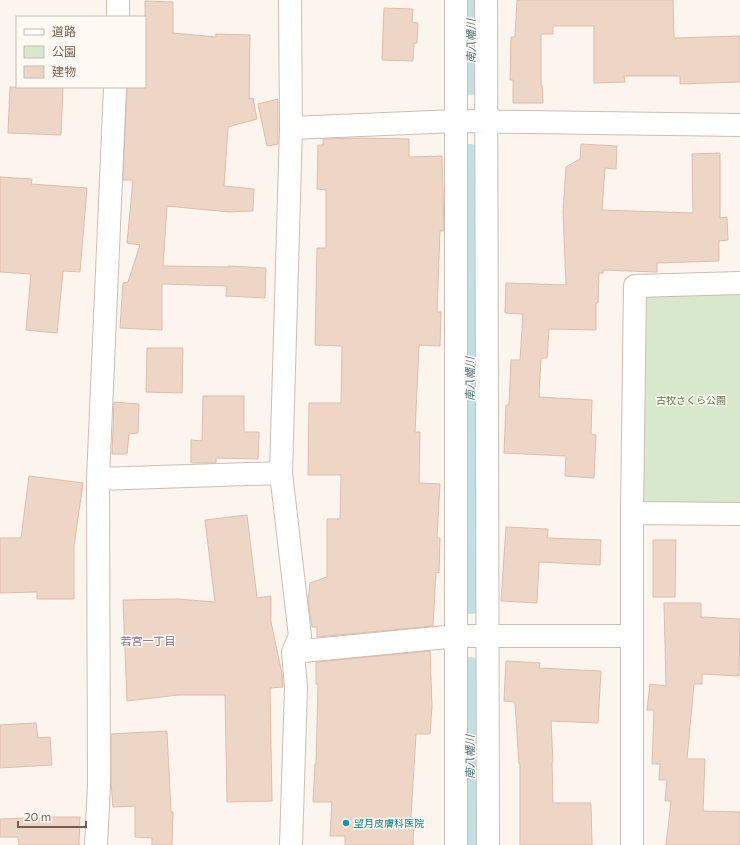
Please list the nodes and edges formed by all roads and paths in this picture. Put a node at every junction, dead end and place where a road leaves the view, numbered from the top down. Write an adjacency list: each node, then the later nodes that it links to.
1 (118, 0): 5 (street)
2 (290, 0): 10 (street)
3 (456, 0): 7 (street)
4 (486, 0): 8 (street)
5 (118, 16)
6 (115, 88): 13 (street)
7 (456, 121): 8 (street); 10 (street); 16 (street)
8 (486, 121): 9 (street); 17 (street)
9 (740, 125)
10 (291, 128): 12 (street)
11 (740, 283): 14 (street)
12 (281, 473): 13 (street); 19 (street)
13 (98, 479): 20 (street)
14 (632, 513): 15 (street); 18 (street)
15 (740, 514)
16 (457, 636): 17 (street); 19 (street); 22 (street)
17 (487, 636): 18 (street); 23 (street)
18 (632, 636): 24 (street)
19 (293, 652): 21 (street)
20 (96, 845)
21 (292, 845)
22 (456, 845)
23 (488, 845)
24 (632, 845)

